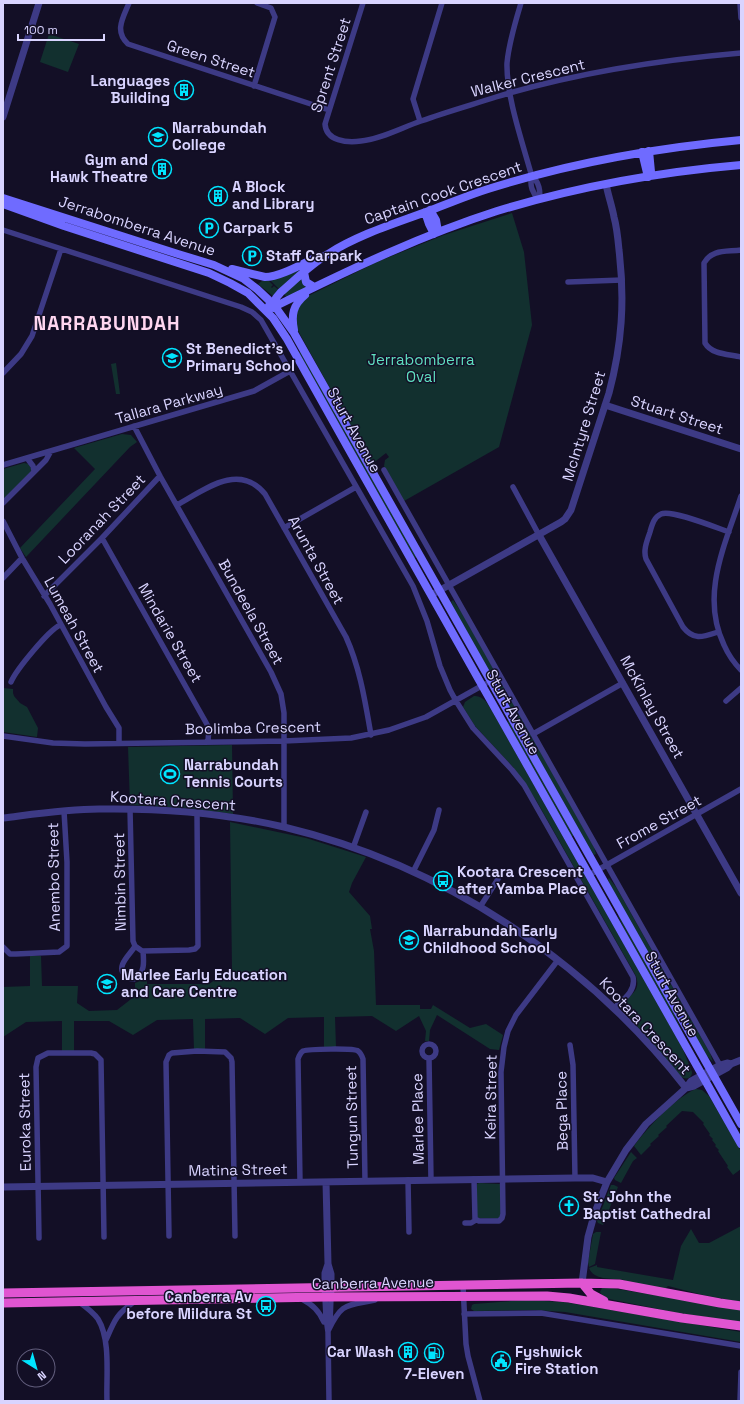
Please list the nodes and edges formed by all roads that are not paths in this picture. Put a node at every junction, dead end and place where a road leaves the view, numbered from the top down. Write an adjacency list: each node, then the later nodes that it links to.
1 (39, 3): 13 (street)
2 (129, 3): 10 (street, Green Street)
3 (257, 3): 10 (street)
4 (364, 3): 12 (street, Sprent Street)
5 (442, 3): 14 (street)
6 (521, 3): 11 (street)
7 (740, 3): 8 (street)
8 (741, 18)
9 (741, 54): 11 (street, Walker Crescent)
10 (254, 86): 12 (street, Green Street)
11 (510, 94): 14 (street, Walker Crescent); 20 (street)
12 (329, 110): 15 (street, Sprent Street)
13 (3, 117)
14 (420, 121): 15 (street, Walker Crescent)
15 (328, 134)
16 (741, 140): 17 (main road, Captain Cook Crescent)
17 (645, 152): 19 (main road); 20 (main road, Captain Cook Crescent)
18 (741, 165): 19 (main road)
19 (650, 176): 21 (main road)
20 (532, 177): 23 (street); 25 (main road, Captain Cook Crescent)
21 (606, 184): 23 (main road); 35 (street, McIntyre Street)
22 (3, 198): 28 (main road, Jerrabomberra Avenue)
23 (539, 200): 27 (main road)
24 (3, 204): 32 (main road, Jerrabomberra Avenue)
25 (428, 211): 27 (main road); 29 (main road, Captain Cook Crescent)
26 (3, 230): 30 (street)
27 (436, 233): 37 (main road)
28 (149, 244): 32 (main road); 33 (main road, Jerrabomberra Avenue)
29 (346, 244): 33 (main road); 34 (main road, Captain Cook Crescent)
30 (61, 249): 45 (street, Sturt Avenue); 46 (street)
31 (741, 250): 43 (street)
32 (153, 254): 39 (main road, Jerrabomberra Avenue)
33 (215, 265): 38 (main road, Jerrabomberra Avenue)
34 (304, 272): 37 (main road); 41 (main road, Captain Cook Crescent)
35 (622, 280): 36 (street); 47 (street, McIntyre Street)
36 (568, 282)
37 (314, 287): 41 (main road); 42 (main road)
38 (257, 289): 41 (main road, Sturt Avenue)
39 (253, 299): 40 (main road, Sturt Avenue)
40 (261, 305): 41 (main road); 44 (main road, Sturt Avenue)
41 (274, 305): 42 (main road, Sturt Avenue); 44 (main road)
42 (294, 333): 69 (main road, Sturt Avenue)
43 (741, 357)
44 (304, 369): 71 (main road, Sturt Avenue)
45 (290, 371): 48 (street, Tallara Parkway); 56 (street, Sturt Avenue)
46 (3, 372)
47 (605, 405): 49 (street, Stuart Street); 64 (street, McIntyre Street)
48 (134, 426): 50 (street, Tallara Parkway); 55 (street, Bundeela Street)
49 (741, 449)
50 (51, 451): 51 (street, Tallara Parkway); 54 (street)
51 (27, 458): 52 (street, Tallara Parkway); 54 (street)
52 (3, 465)
53 (384, 470): 68 (street, Sturt Avenue)
54 (34, 471): 59 (street)
55 (160, 476): 60 (street, Bundeela Street); 65 (street, Looranah Street)
56 (356, 487): 62 (street); 80 (street, Sturt Avenue)
57 (513, 487): 64 (street)
58 (741, 496): 63 (street)
59 (3, 503)
60 (177, 505): 62 (street, Arunta Street); 86 (street, Bundeela Street)
61 (3, 521): 66 (street, Lumeah Street)
62 (284, 528): 83 (street, Arunta Street)
63 (729, 532): 73 (street); 73 (street)
64 (539, 535): 68 (street, McIntyre Street); 77 (street, McKinlay Street)
65 (102, 538): 70 (street, Looranah Street); 85 (street, Mindarie Street)
66 (22, 558): 67 (street); 70 (street, Lumeah Street)
67 (3, 578)
68 (449, 586): 69 (street, McIntyre Street); 82 (street, Sturt Avenue)
69 (440, 591): 71 (street, McIntyre Street); 75 (main road, Sturt Avenue)
70 (44, 596): 72 (street, Lumeah Street)
71 (431, 596): 78 (main road, Sturt Avenue)
72 (60, 625): 76 (street); 87 (street, Lumeah Street)
73 (718, 632): 74 (street)
74 (741, 670)
75 (491, 681): 78 (street, Boolimba Crescent); 99 (main road, Sturt Avenue)
76 (11, 682)
77 (623, 683): 82 (street); 94 (street, McKinlay Street)
78 (482, 686): 80 (street, Boolimba Crescent); 101 (main road, Sturt Avenue)
79 (741, 688): 81 (street)
80 (456, 701): 83 (street, Boolimba Crescent); 109 (street, Sturt Avenue)
81 (726, 701)
82 (533, 734): 98 (street, Sturt Avenue)
83 (371, 735): 86 (street, Boolimba Crescent)
84 (3, 736): 87 (street, Boolimba Crescent)
85 (208, 741): 86 (street, Boolimba Crescent); 87 (street, Boolimba Crescent)
86 (284, 741): 96 (street, Bundeela Street)
87 (119, 742)
88 (741, 789): 94 (street, Frome Street)
89 (130, 810): 91 (street, Kootara Crescent); 93 (street, Kootara Crescent); 105 (street, Nimbin Street)
90 (439, 810): 100 (street)
91 (64, 811): 95 (street, Kootara Crescent); 106 (street, Anembo Street)
92 (366, 812): 97 (street)
93 (197, 813): 96 (street, Kootara Crescent); 107 (street)
94 (696, 814): 98 (street, Frome Street); 103 (street, McKinlay Street)
95 (3, 818)
96 (284, 827): 97 (street, Kootara Crescent)
97 (353, 848): 100 (street, Kootara Crescent)
98 (607, 865): 99 (street, Frome Street); 113 (street, Sturt Avenue)
99 (597, 870): 101 (street, Frome Street); 114 (main road, Sturt Avenue)
100 (413, 872): 104 (street, Kootara Crescent)
101 (589, 875): 115 (main road, Sturt Avenue)
102 (498, 879): 104 (street)
103 (741, 893)
104 (480, 906): 108 (street, Kootara Crescent)
105 (135, 946): 107 (street, Nimbin Street); 107 (street)
106 (3, 947)
107 (143, 951)
108 (558, 960): 109 (street, Kootara Crescent); 119 (street, Keira Street)
109 (614, 1008): 116 (street, Kootara Crescent)
110 (570, 1045): 120 (street, Bega Place)
111 (429, 1058): 123 (street, Marlee Place)
112 (741, 1060): 113 (street)
113 (722, 1068): 114 (street)
114 (712, 1073): 115 (street); 117 (main road, Sturt Avenue)
115 (703, 1078): 116 (street); 118 (main road, Sturt Avenue)
116 (686, 1088): 127 (street)
117 (741, 1124)
118 (741, 1144)
119 (503, 1178): 120 (street, Matina Street); 121 (street, Matina Street); 133 (street)
120 (575, 1178): 127 (street, Matina Street)
121 (474, 1179): 123 (street, Matina Street); 133 (street)
122 (408, 1180): 123 (street, Matina Street); 124 (street, Matina Street); 135 (street)
123 (431, 1180)
124 (366, 1181): 125 (street, Tungun Street); 126 (street, Matina Street)
125 (300, 1182): 126 (street, Matina Street); 128 (street, Matina Street)
126 (326, 1182): 144 (street)
127 (607, 1182): 140 (street)
128 (234, 1183): 129 (street, Matina Street); 129 (street); 137 (street)
129 (169, 1184): 130 (street, Matina Street); 136 (street)
130 (103, 1186): 132 (street, Matina Street); 132 (street, Euroka Street); 138 (street)
131 (3, 1187): 132 (street, Matina Street)
132 (38, 1187): 139 (street)
133 (476, 1220): 134 (street)
134 (466, 1223)
135 (409, 1232)
136 (169, 1236)
137 (235, 1236)
138 (104, 1237)
139 (39, 1238)
140 (582, 1284): 141 (highway, Canberra Avenue); 142 (highway, Canberra Avenue); 147 (highway); 149 (highway)
141 (603, 1284): 149 (highway); 154 (highway, Canberra Avenue)
142 (463, 1286): 144 (highway, Canberra Avenue); 146 (street)
143 (3, 1293): 144 (highway, Canberra Avenue)
144 (328, 1293): 145 (highway, Canberra Avenue); 148 (highway, Canberra Avenue); 159 (street)
145 (394, 1296): 146 (highway, Canberra Avenue); 159 (street)
146 (464, 1296): 147 (highway, Canberra Avenue); 155 (street)
147 (556, 1296): 153 (highway, Canberra Avenue)
148 (300, 1298): 150 (highway, Canberra Avenue); 159 (street)
149 (600, 1299): 153 (highway)
150 (136, 1301): 151 (highway, Canberra Avenue); 160 (street)
151 (79, 1302): 152 (highway, Canberra Avenue); 160 (street)
152 (3, 1304)
153 (617, 1306): 156 (highway, Canberra Avenue)
154 (741, 1306)
155 (464, 1314): 161 (street); 165 (street)
156 (682, 1318): 157 (highway, Canberra Avenue); 158 (main road)
157 (741, 1326)
158 (741, 1329)
159 (328, 1332): 164 (street)
160 (106, 1340): 163 (street)
161 (741, 1346)
162 (741, 1372): 166 (street)
163 (107, 1401)
164 (329, 1401)
165 (480, 1401)
166 (740, 1401)

